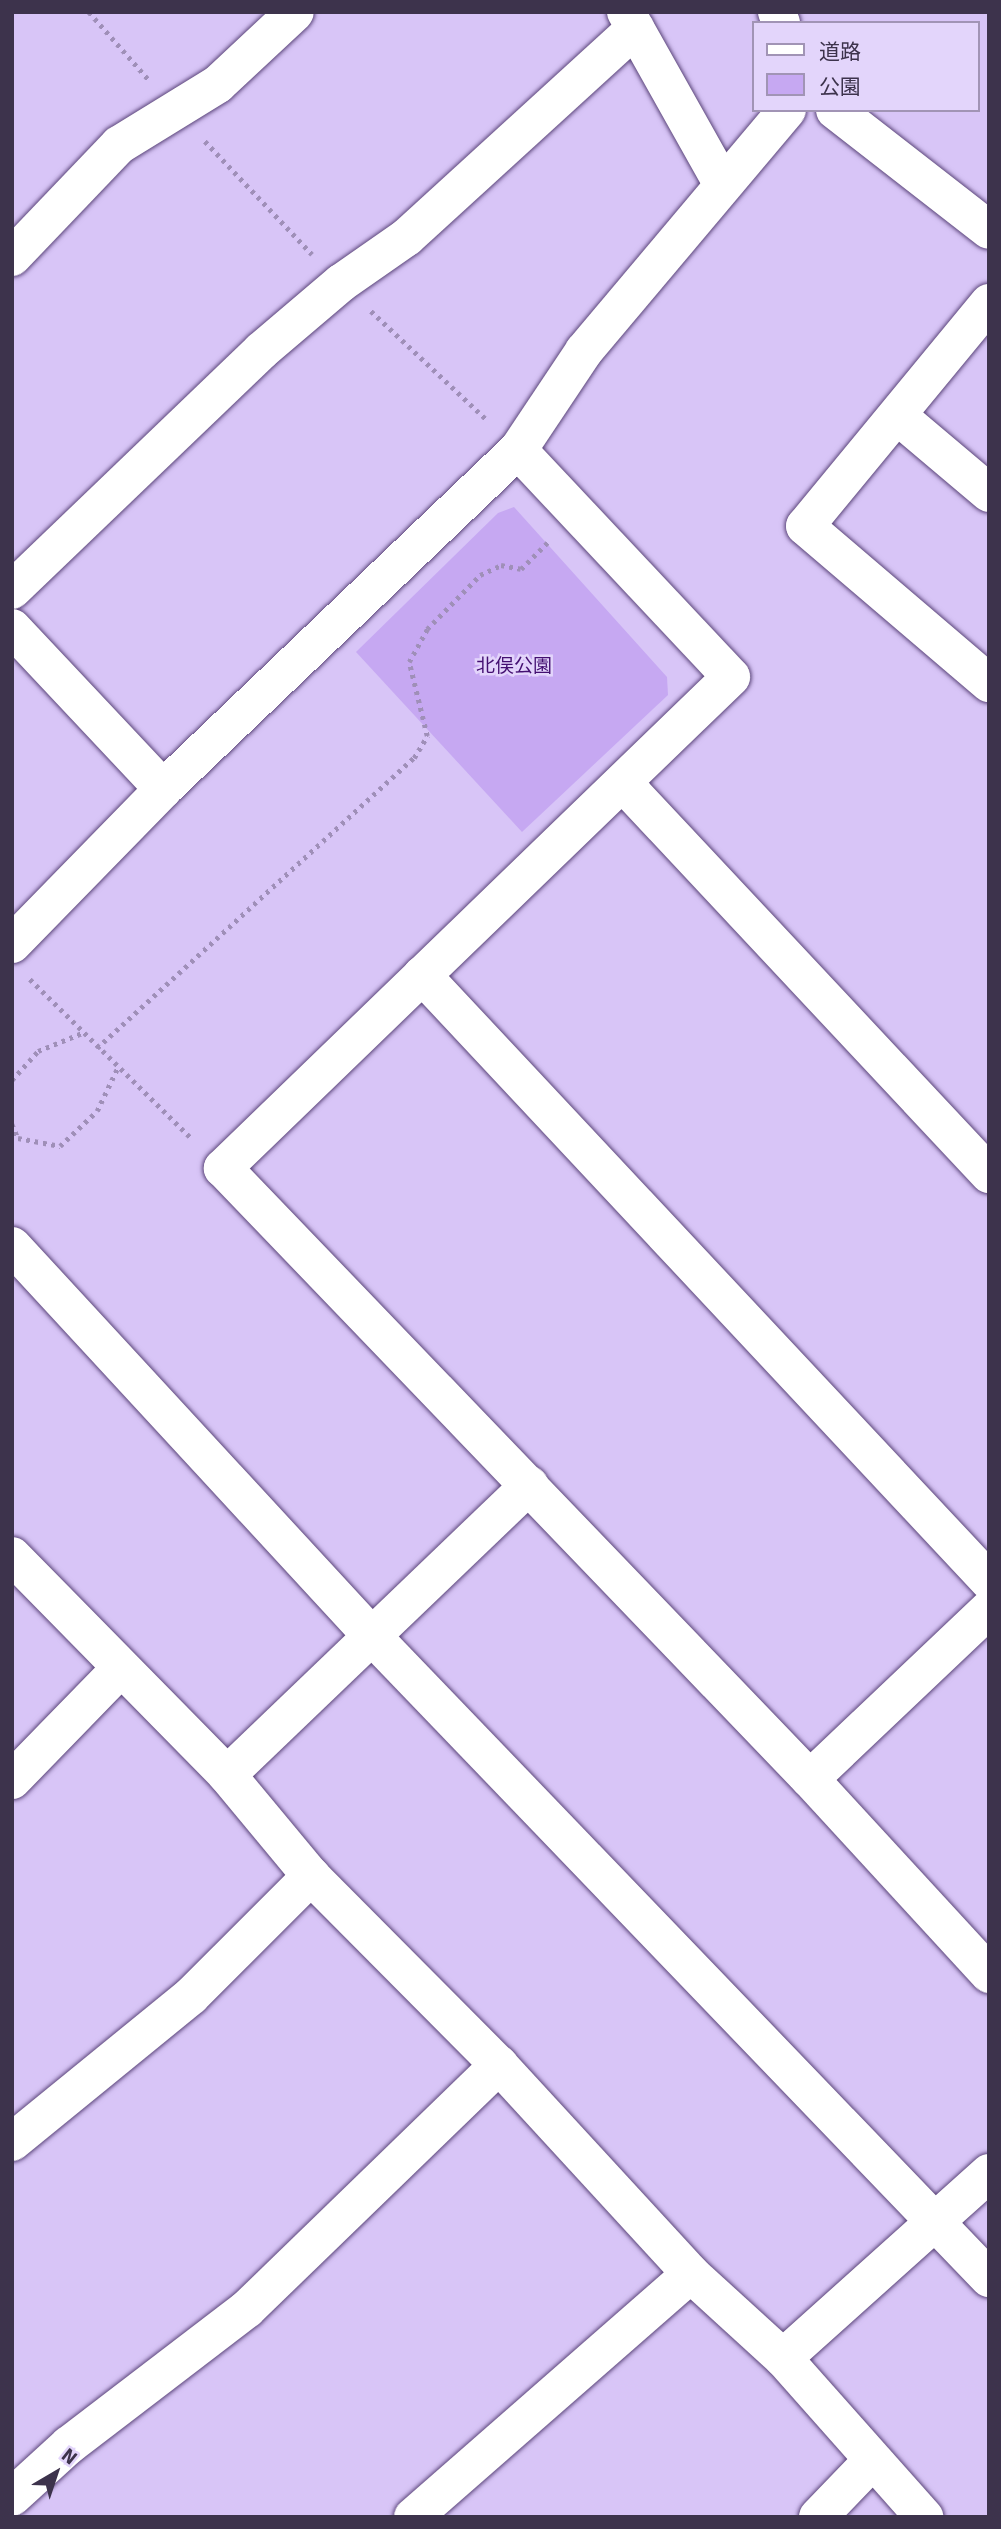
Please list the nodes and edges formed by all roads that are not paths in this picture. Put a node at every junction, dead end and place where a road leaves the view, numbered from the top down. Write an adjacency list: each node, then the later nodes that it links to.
1 (295, 12): 7 (street)
2 (631, 21): 5 (street); 12 (street)
3 (785, 112): 5 (street)
4 (838, 112): 6 (street)
5 (722, 183): 10 (street)
6 (989, 230)
7 (12, 257)
8 (989, 303): 9 (street)
9 (898, 416): 11 (street); 14 (street)
10 (518, 450): 15 (street); 16 (street)
11 (989, 493)
12 (12, 590)
13 (12, 628): 16 (street)
14 (989, 683)
15 (623, 783): 18 (street); 19 (street)
16 (163, 789): 17 (street)
17 (17, 957)
18 (422, 975): 21 (street); 23 (street)
19 (989, 1174)
20 (12, 1246): 25 (street)
21 (529, 1485): 25 (street); 28 (street)
22 (12, 1556): 26 (street)
23 (989, 1581)
24 (989, 1609): 28 (street)
25 (371, 1635): 27 (street); 35 (street)
26 (120, 1669): 27 (street); 29 (street)
27 (227, 1775): 30 (street)
28 (810, 1779): 31 (street)
29 (12, 1780)
30 (311, 1876): 32 (street); 33 (street)
31 (989, 1974)
32 (499, 2065): 36 (street); 40 (street)
33 (12, 2142)
34 (989, 2173): 35 (street)
35 (937, 2221): 37 (street); 38 (street)
36 (691, 2274): 38 (street); 41 (street)
37 (989, 2278)
38 (783, 2358): 39 (street)
39 (871, 2462): 42 (street); 43 (street)
40 (12, 2497)
41 (413, 2517)
42 (818, 2517)
43 (924, 2517)

